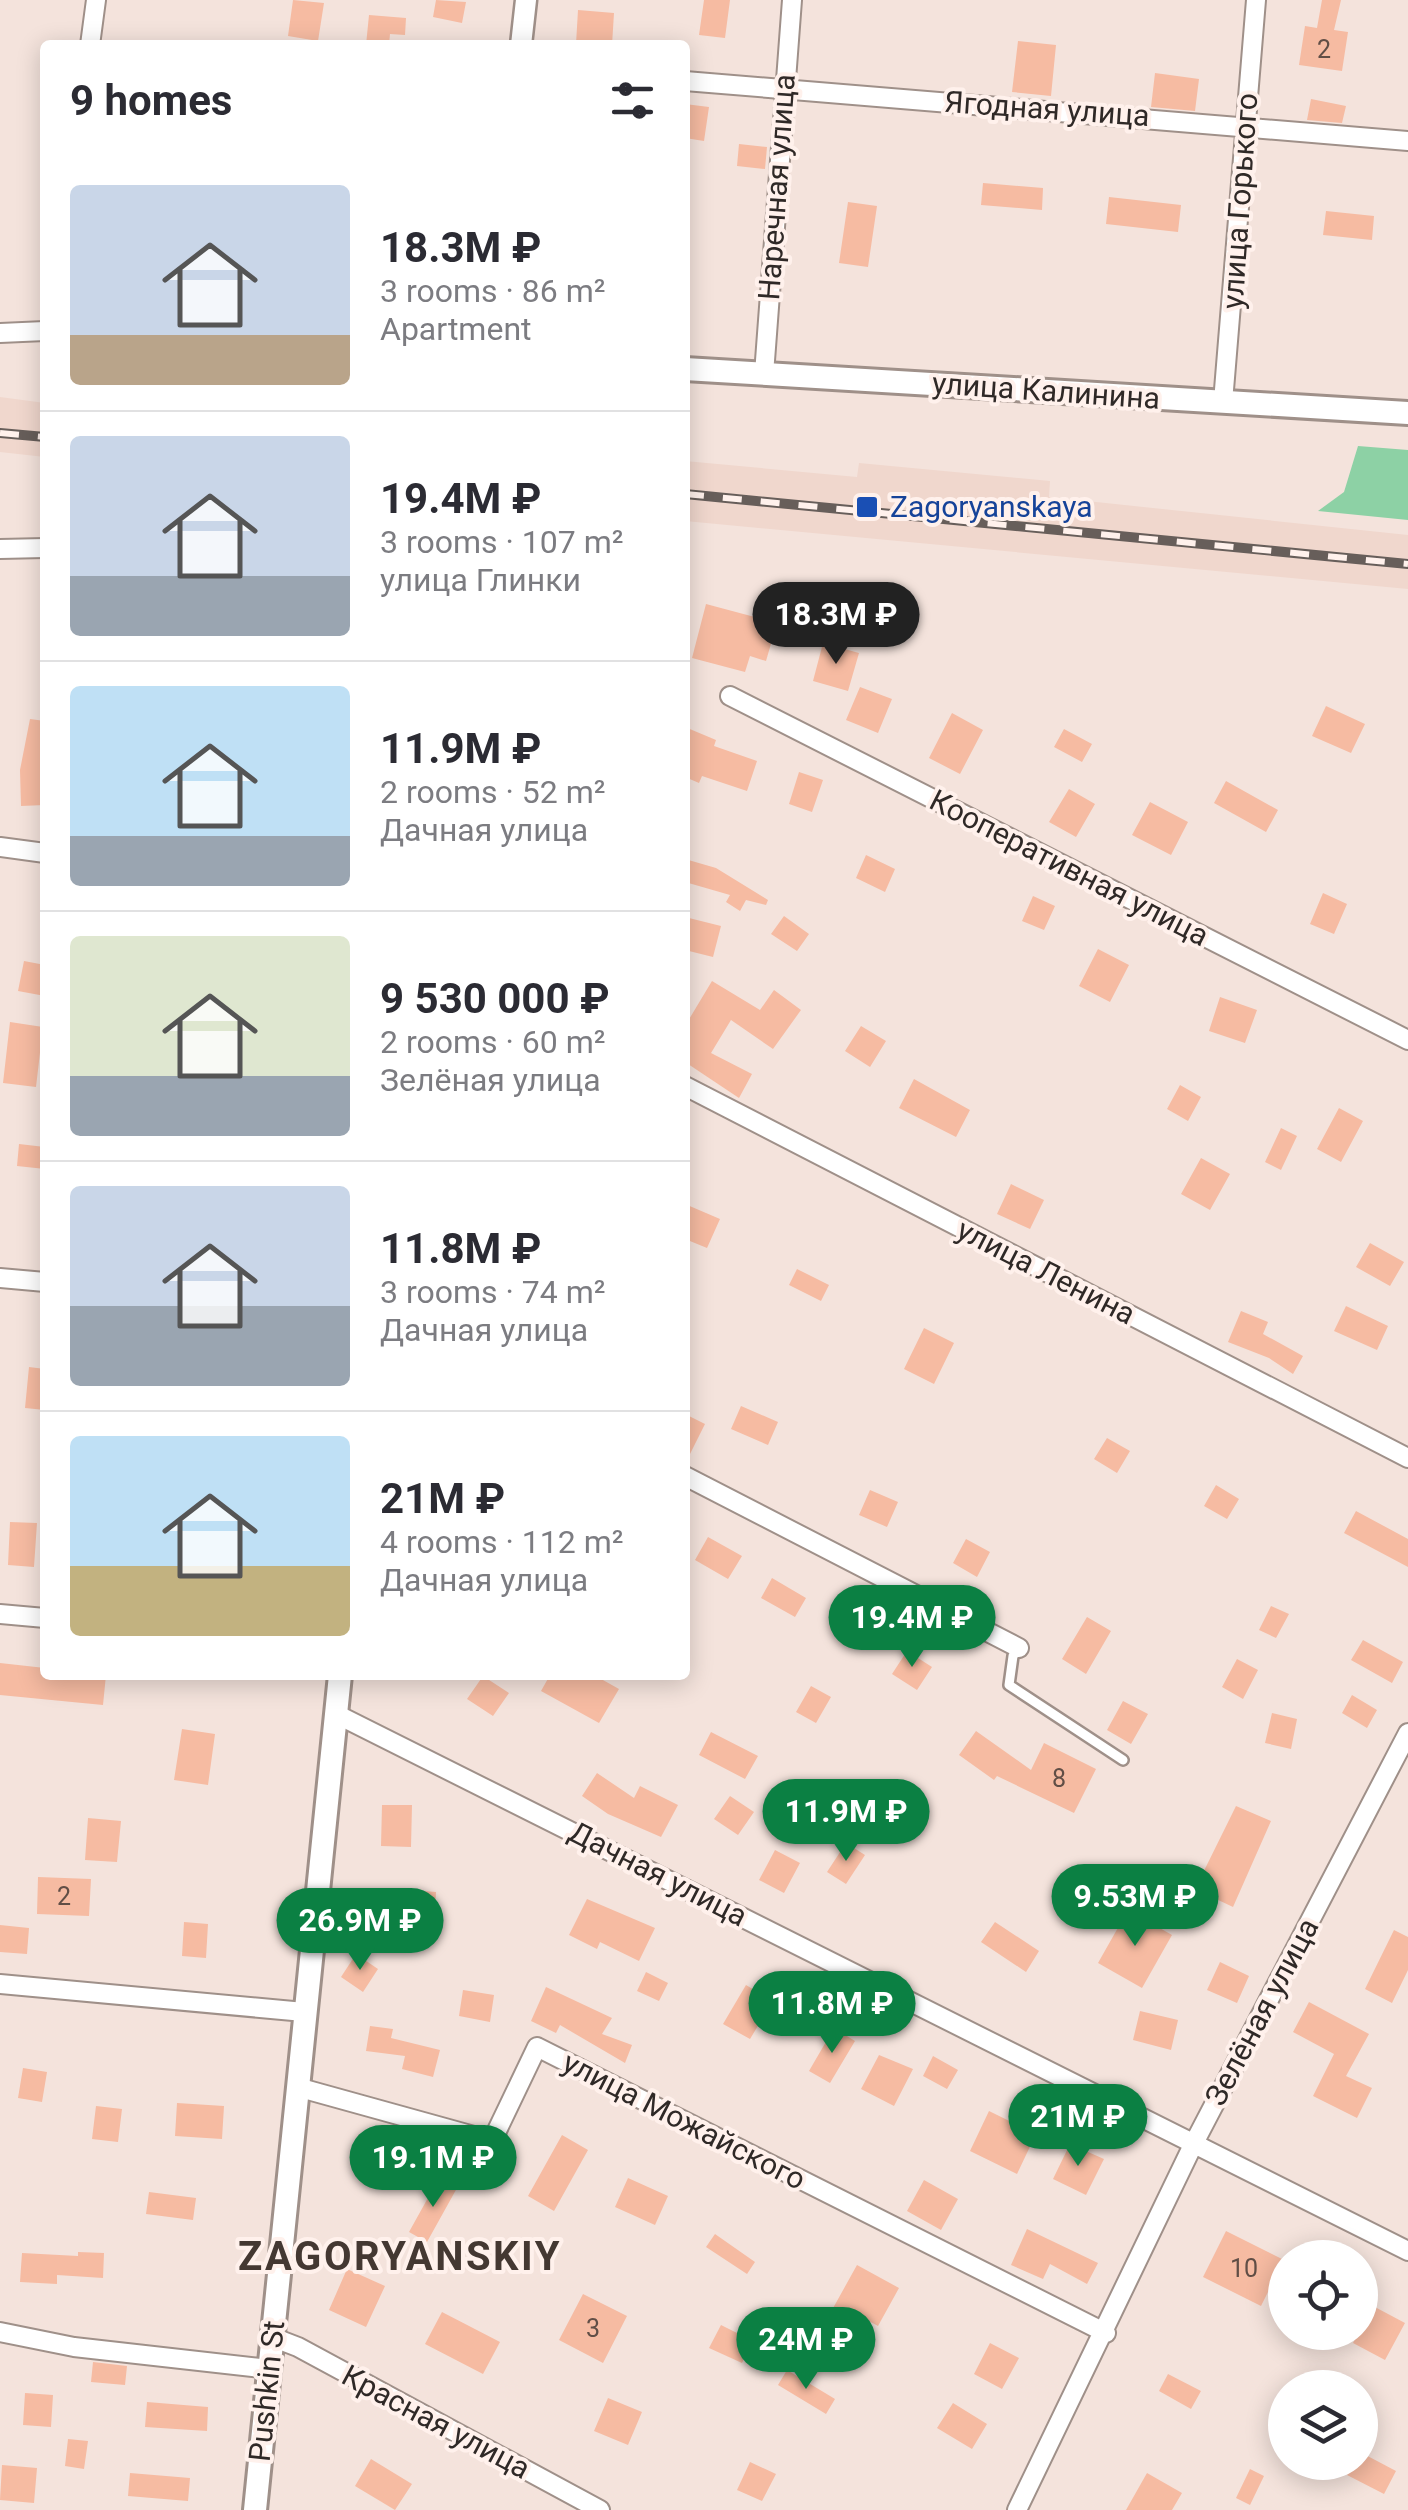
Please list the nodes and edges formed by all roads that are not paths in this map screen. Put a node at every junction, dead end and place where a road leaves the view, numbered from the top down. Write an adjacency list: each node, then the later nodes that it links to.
1 (96, 0): 5 (street)
2 (526, 0): 6 (street)
3 (792, 0): 8 (street, Наречная улица)
4 (1256, 0): 9 (street, улица Горького)
5 (91, 40)
6 (522, 40)
7 (690, 81): 8 (street, Ягодная улица)
8 (782, 90): 9 (street, Ягодная улица); 14 (street, Наречная улица)
9 (1244, 124): 10 (street, Ягодная улица); 15 (street, улица Горького)
10 (1408, 141)
11 (40, 330): 12 (street)
12 (0, 332)
13 (690, 369): 14 (main road, улица Калинина)
14 (764, 374): 15 (main road, улица Калинина)
15 (1223, 402): 16 (main road, улица Калинина)
16 (1408, 413)
17 (40, 548): 18 (street)
18 (0, 549)
19 (730, 696): 22 (street, Кооперативная улица)
20 (0, 847): 21 (street)
21 (40, 852)
22 (1408, 1040)
23 (690, 1089): 26 (street, улица Ленина)
24 (0, 1278): 25 (street)
25 (40, 1282)
26 (1408, 1458)
27 (690, 1479): 30 (street)
28 (0, 1614): 29 (street)
29 (40, 1618)
30 (1018, 1648): 34 (lane)
31 (339, 1680): 32 (main road, Pushkin St)
32 (336, 1714): 36 (main road, Pushkin St); 38 (street, Дачная улица)
33 (1408, 1733): 38 (street, Зелёная улица)
34 (1123, 1760)
35 (0, 1984): 36 (street)
36 (304, 2012): 37 (main road, Pushkin St)
37 (296, 2086): 41 (street, улица Можайского); 42 (main road, Pushkin St)
38 (1193, 2144): 39 (street, Дачная улица); 41 (street, Зелёная улица)
39 (1408, 2251)
40 (0, 2332): 43 (street)
41 (1106, 2334): 46 (street, Зелёная улица)
42 (272, 2337): 43 (main road, Pushkin St); 45 (street, Красная улица)
43 (268, 2369): 44 (main road, Pushkin St)
44 (255, 2510)
45 (600, 2510)
46 (1017, 2510)

